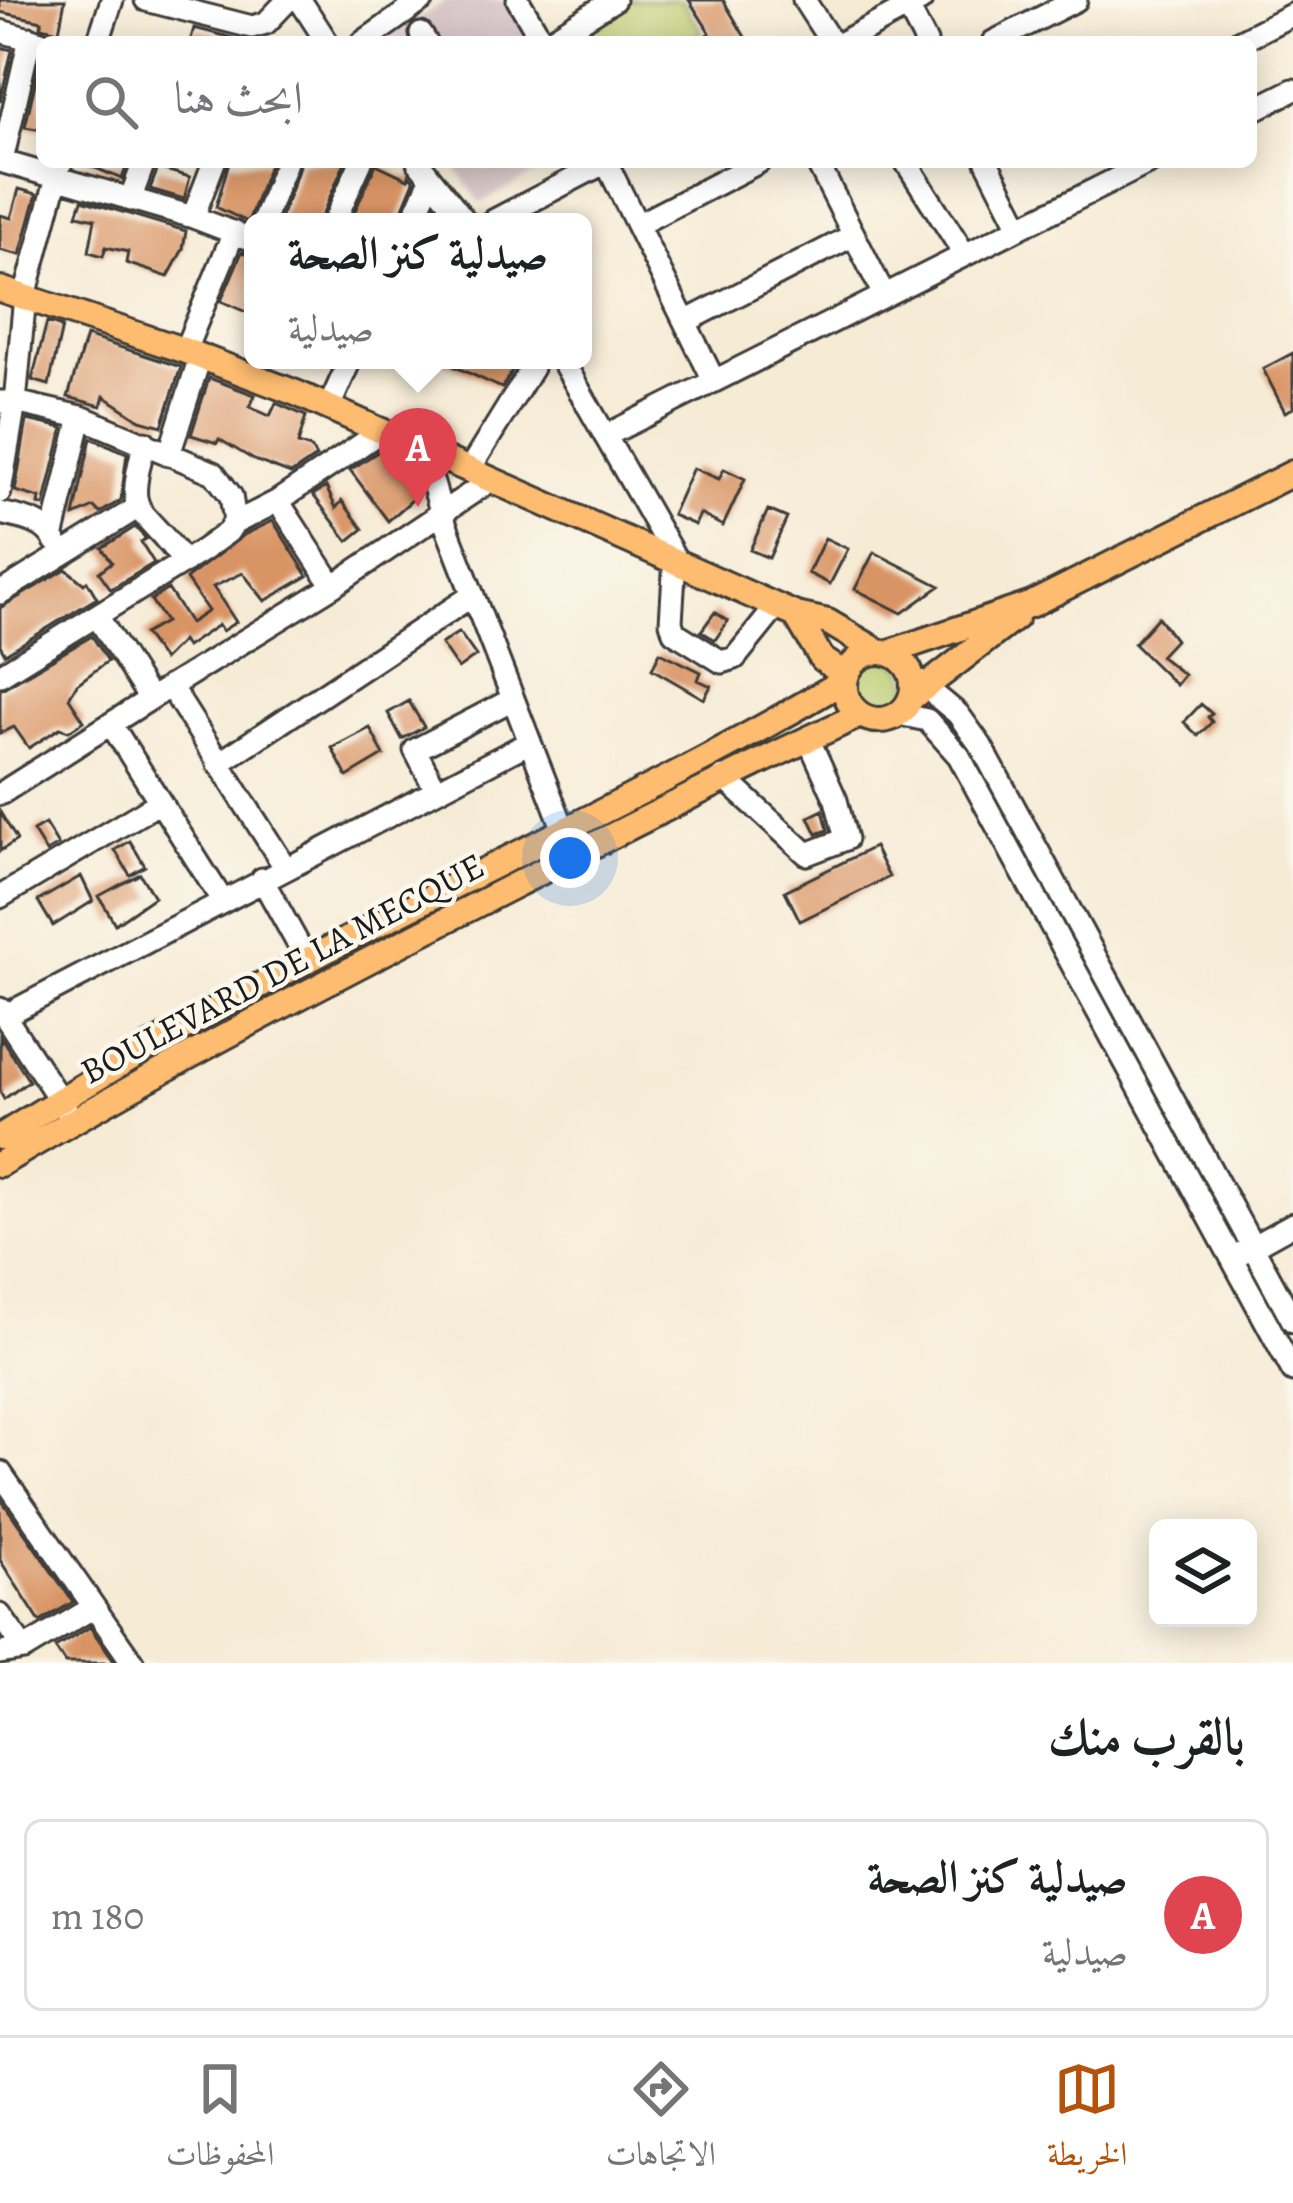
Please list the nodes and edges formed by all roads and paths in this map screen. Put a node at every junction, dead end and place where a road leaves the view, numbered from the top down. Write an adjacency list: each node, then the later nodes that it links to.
1 (112, 0): 13 (street)
2 (146, 0): 3 (street)
3 (288, 0)
4 (301, 0): 14 (street)
5 (423, 0): 15 (street)
6 (518, 0): 16 (street)
7 (614, 0): 17 (street)
8 (804, 0): 18 (street)
9 (1076, 0): 21 (street)
10 (911, 2): 19 (street); 20 (street)
11 (1286, 15): 22 (street)
12 (0, 31): 23 (street)
13 (100, 36)
14 (323, 36)
15 (372, 36)
16 (541, 36)
17 (555, 36)
18 (827, 36)
19 (853, 36)
20 (924, 36)
21 (1005, 36)
22 (1249, 36)
23 (36, 40): 26 (street)
24 (1293, 90): 25 (street)
25 (1257, 108)
26 (1, 161): 27 (street)
27 (36, 165)
28 (60, 168): 41 (street); 53 (street)
29 (142, 168): 41 (street)
30 (212, 168): 47 (street)
31 (284, 168): 42 (street)
32 (358, 168): 43 (street)
33 (594, 168): 46 (street)
34 (609, 168): 48 (street)
35 (747, 168): 48 (street)
36 (820, 168): 50 (street)
37 (910, 168): 52 (street)
38 (996, 168): 49 (street)
39 (1138, 168): 49 (street)
40 (424, 170): 44 (street); 45 (street)
41 (130, 200): 47 (street)
42 (266, 213)
43 (338, 213)
44 (414, 213)
45 (459, 213)
46 (508, 213)
47 (193, 217): 51 (street)
48 (637, 225): 55 (street)
49 (1020, 227): 52 (street)
50 (854, 235): 54 (street); 55 (street)
51 (244, 236): 56 (street)
52 (964, 255): 54 (street)
53 (12, 293): 56 (main road); 61 (street)
54 (884, 295): 60 (street)
55 (685, 322): 60 (street)
56 (193, 354): 62 (main road); 68 (street)
57 (346, 369): 62 (street)
58 (528, 369): 70 (street)
59 (567, 369): 65 (street)
60 (714, 381): 65 (street)
61 (8, 402): 63 (street); 71 (street)
62 (329, 407): 64 (main road)
63 (81, 417): 66 (street); 77 (street)
64 (383, 430): 67 (main road); 72 (street)
65 (605, 436): 78 (street)
66 (146, 442): 68 (street); 73 (street)
67 (423, 450): 70 (main road); 74 (street)
68 (169, 455): 76 (street)
69 (1293, 473): 83 (main road)
70 (480, 475): 74 (street); 78 (main road)
71 (0, 492)
72 (278, 501): 76 (street); 80 (street)
73 (137, 508): 77 (street); 79 (street)
74 (441, 512): 80 (street); 82 (street)
75 (0, 513): 77 (street)
76 (235, 523): 79 (street)
77 (56, 544): 81 (street)
78 (675, 558): 84 (main road); 84 (street)
79 (184, 562): 85 (street)
80 (333, 586): 89 (street)
81 (0, 593)
82 (473, 596): 92 (street); 97 (street)
83 (1032, 604): 86 (main road, BOULEVARD DE LA MECQUE); 90 (main road)
84 (787, 611): 86 (main road); 88 (main road)
85 (97, 616): 87 (street); 91 (street)
86 (883, 652): 88 (main road, BOULEVARD DE LA MECQUE); 90 (main road)
87 (0, 674)
88 (845, 677): 93 (main road); 102 (main road, BOULEVARD DE LA MECQUE)
89 (170, 686): 91 (street); 97 (street)
90 (911, 694): 93 (main road, BOULEVARD DE LA MECQUE); 113 (street); 114 (street)
91 (150, 699): 94 (street)
92 (513, 699): 96 (street); 99 (street)
93 (860, 715): 95 (main road, BOULEVARD DE LA MECQUE)
94 (111, 724): 100 (street); 101 (street)
95 (808, 738): 98 (main road, BOULEVARD DE LA MECQUE); 98 (street)
96 (530, 742): 99 (street); 102 (street)
97 (218, 764): 103 (street)
98 (723, 777): 109 (main road, BOULEVARD DE LA MECQUE)
99 (436, 790): 103 (street)
100 (0, 794)
101 (160, 802): 105 (street); 106 (street)
102 (564, 830): 107 (main road, BOULEVARD DE LA MECQUE)
103 (285, 867): 104 (street)
104 (262, 879): 106 (street); 107 (street)
105 (0, 897)
106 (222, 900): 108 (street)
107 (307, 960): 109 (main road, BOULEVARD DE LA MECQUE)
108 (2, 1013): 109 (street)
109 (66, 1110): 110 (main road, BOULEVARD DE LA MECQUE); 111 (main road, BOULEVARD DE LA MECQUE)
110 (0, 1137)
111 (0, 1164)
112 (1293, 1224): 113 (street)
113 (1252, 1246): 114 (street); 115 (street)
114 (1232, 1258): 116 (street)
115 (1293, 1322)
116 (1293, 1371)
117 (2, 1480): 118 (street)
118 (94, 1606): 120 (street); 121 (street)
119 (0, 1615): 120 (street)
120 (14, 1654)
121 (133, 1663)

